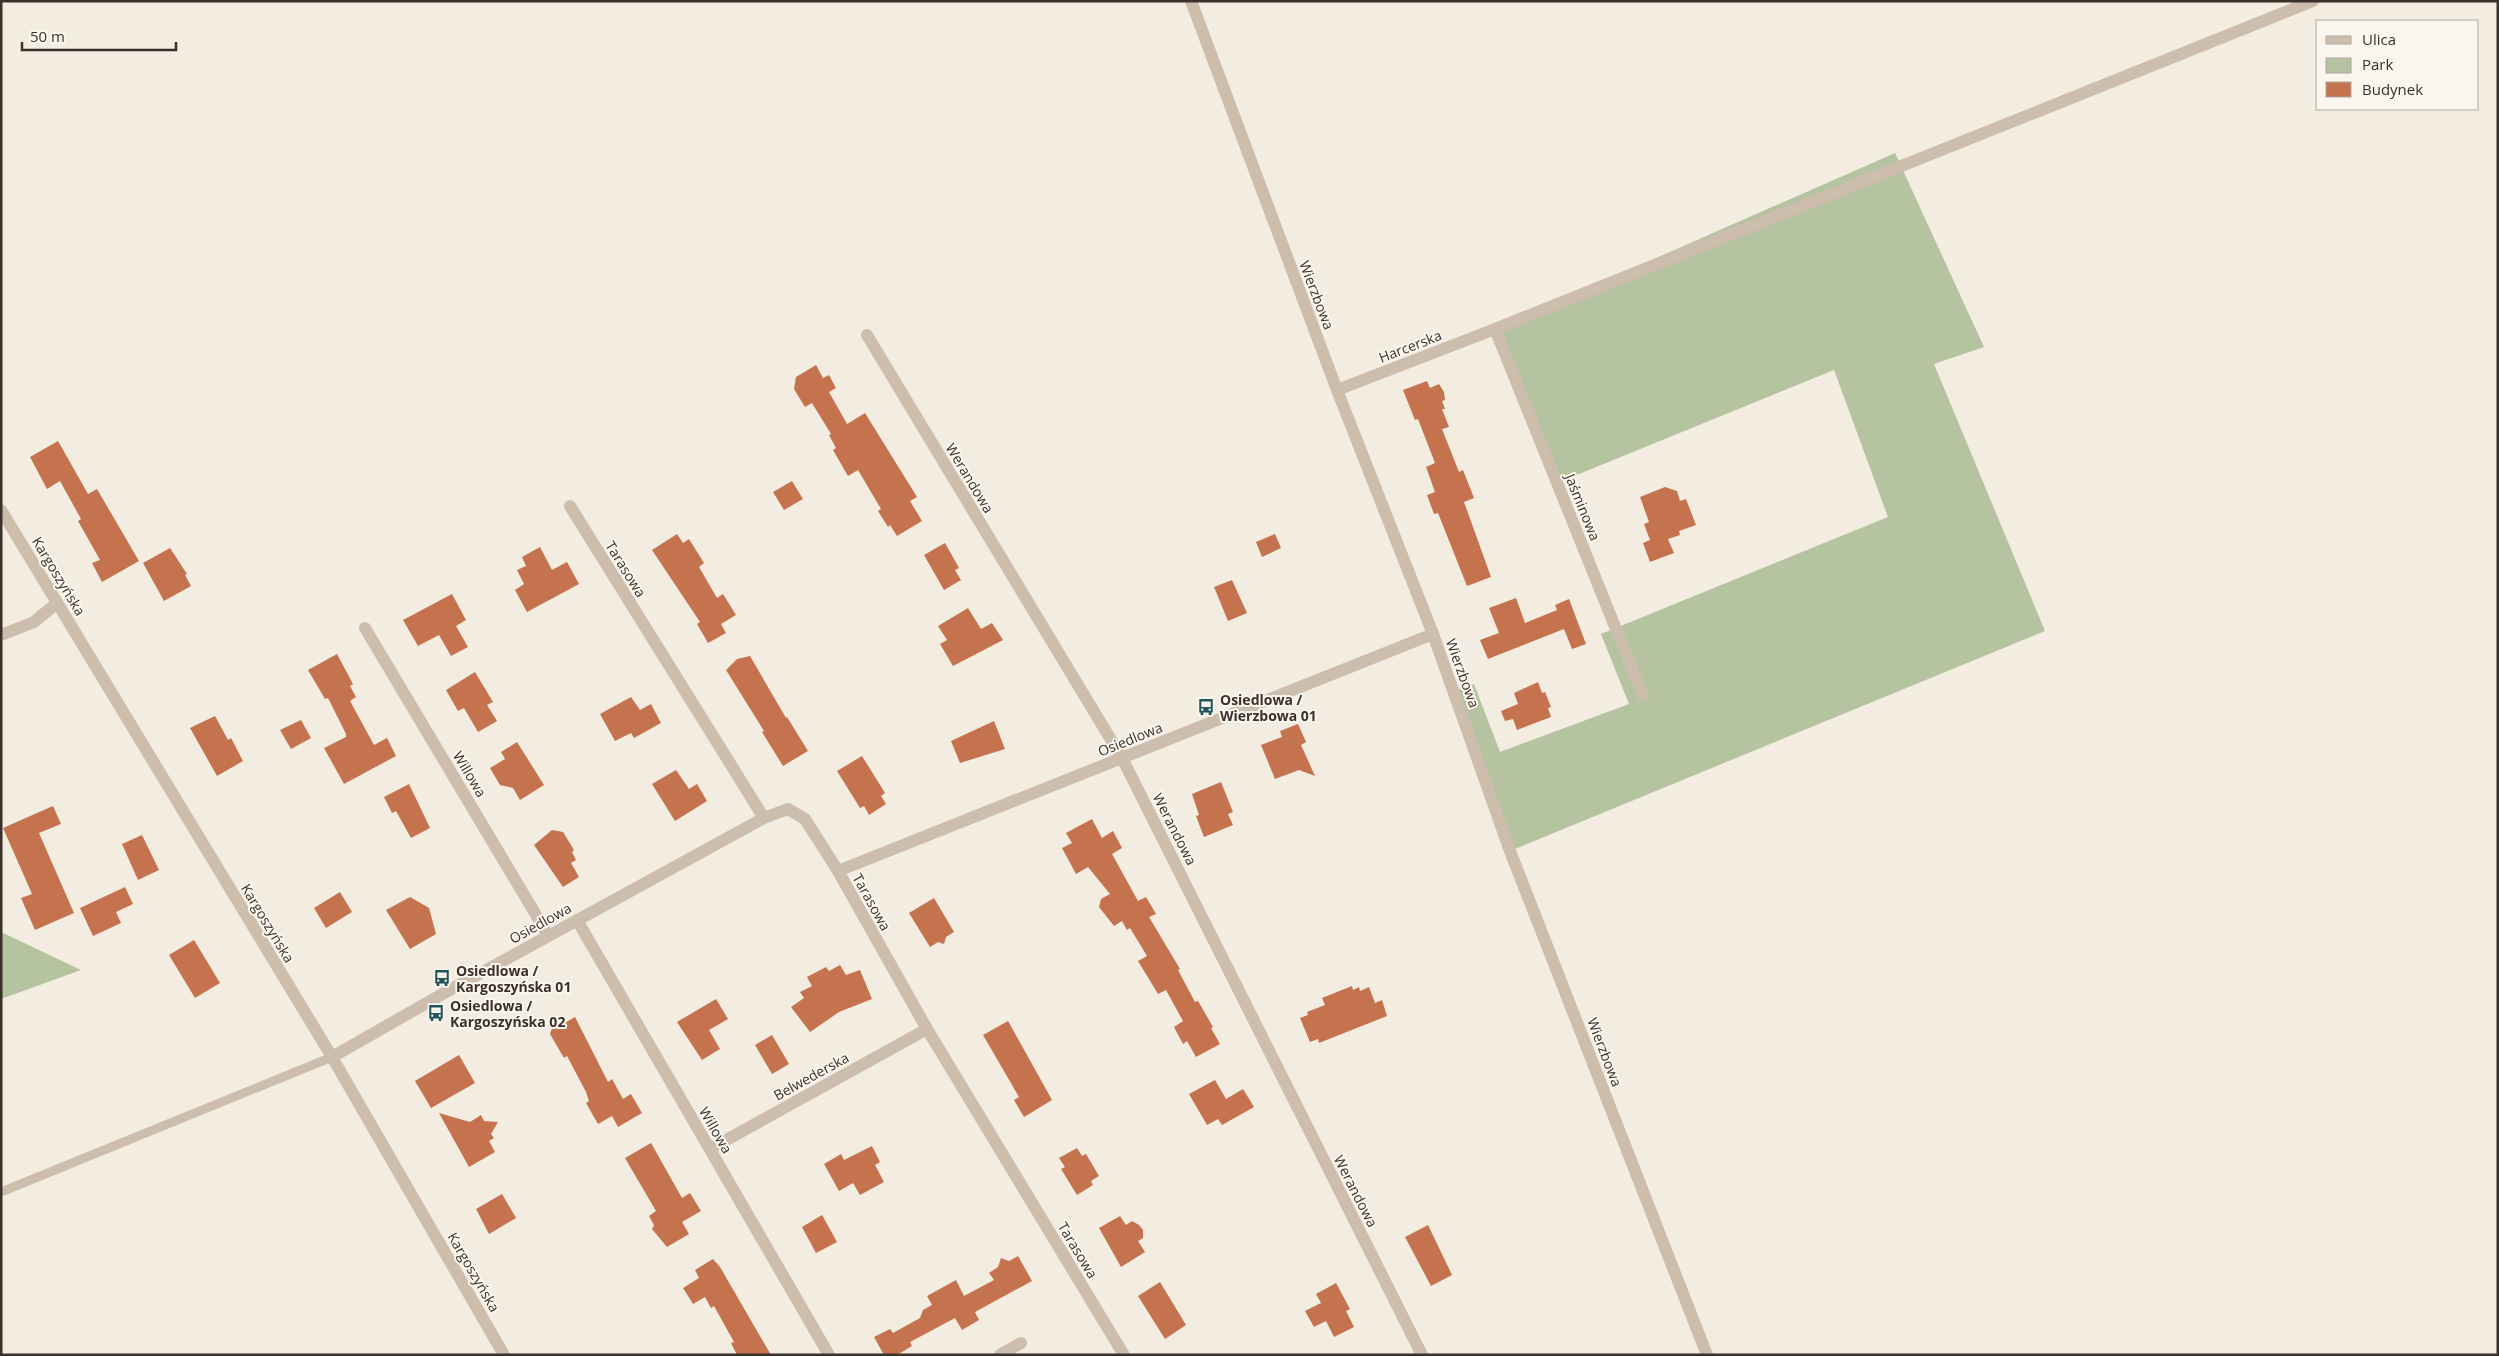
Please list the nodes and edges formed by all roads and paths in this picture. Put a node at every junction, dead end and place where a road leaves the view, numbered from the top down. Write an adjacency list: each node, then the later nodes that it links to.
1 (1190, 1): 5 (street, Wierzbowa)
2 (2313, 1): 3 (street, Harcerska)
3 (1495, 329): 5 (street, Harcerska); 12 (street, Jaśminowa)
4 (866, 335): 13 (street, Werandowa)
5 (1337, 390): 10 (street, Wierzbowa)
6 (570, 506): 14 (street, Tarasowa)
7 (1, 510): 8 (street, Kargoszyńska)
8 (57, 603): 11 (street); 19 (street, Kargoszyńska)
9 (365, 628): 17 (street, Willowa)
10 (1433, 634): 13 (street, Osiedlowa); 28 (street, Wierzbowa)
11 (1, 635)
12 (1643, 696)
13 (1122, 758): 15 (street, Osiedlowa); 27 (street, Werandowa)
14 (764, 818): 15 (street, Tarasowa); 16 (street, Osiedlowa)
15 (838, 871): 18 (street, Tarasowa)
16 (576, 920): 17 (street, Osiedlowa); 20 (street, Willowa)
17 (548, 935): 19 (street, Osiedlowa)
18 (927, 1029): 20 (street, Belwederska); 26 (street, Tarasowa)
19 (332, 1057): 21 (lane); 23 (street, Kargoszyńska)
20 (710, 1148): 24 (street, Willowa)
21 (1, 1192)
22 (1021, 1343): 25 (street)
23 (504, 1355)
24 (829, 1355)
25 (1000, 1355)
26 (1124, 1355)
27 (1422, 1355)
28 (1708, 1355)

